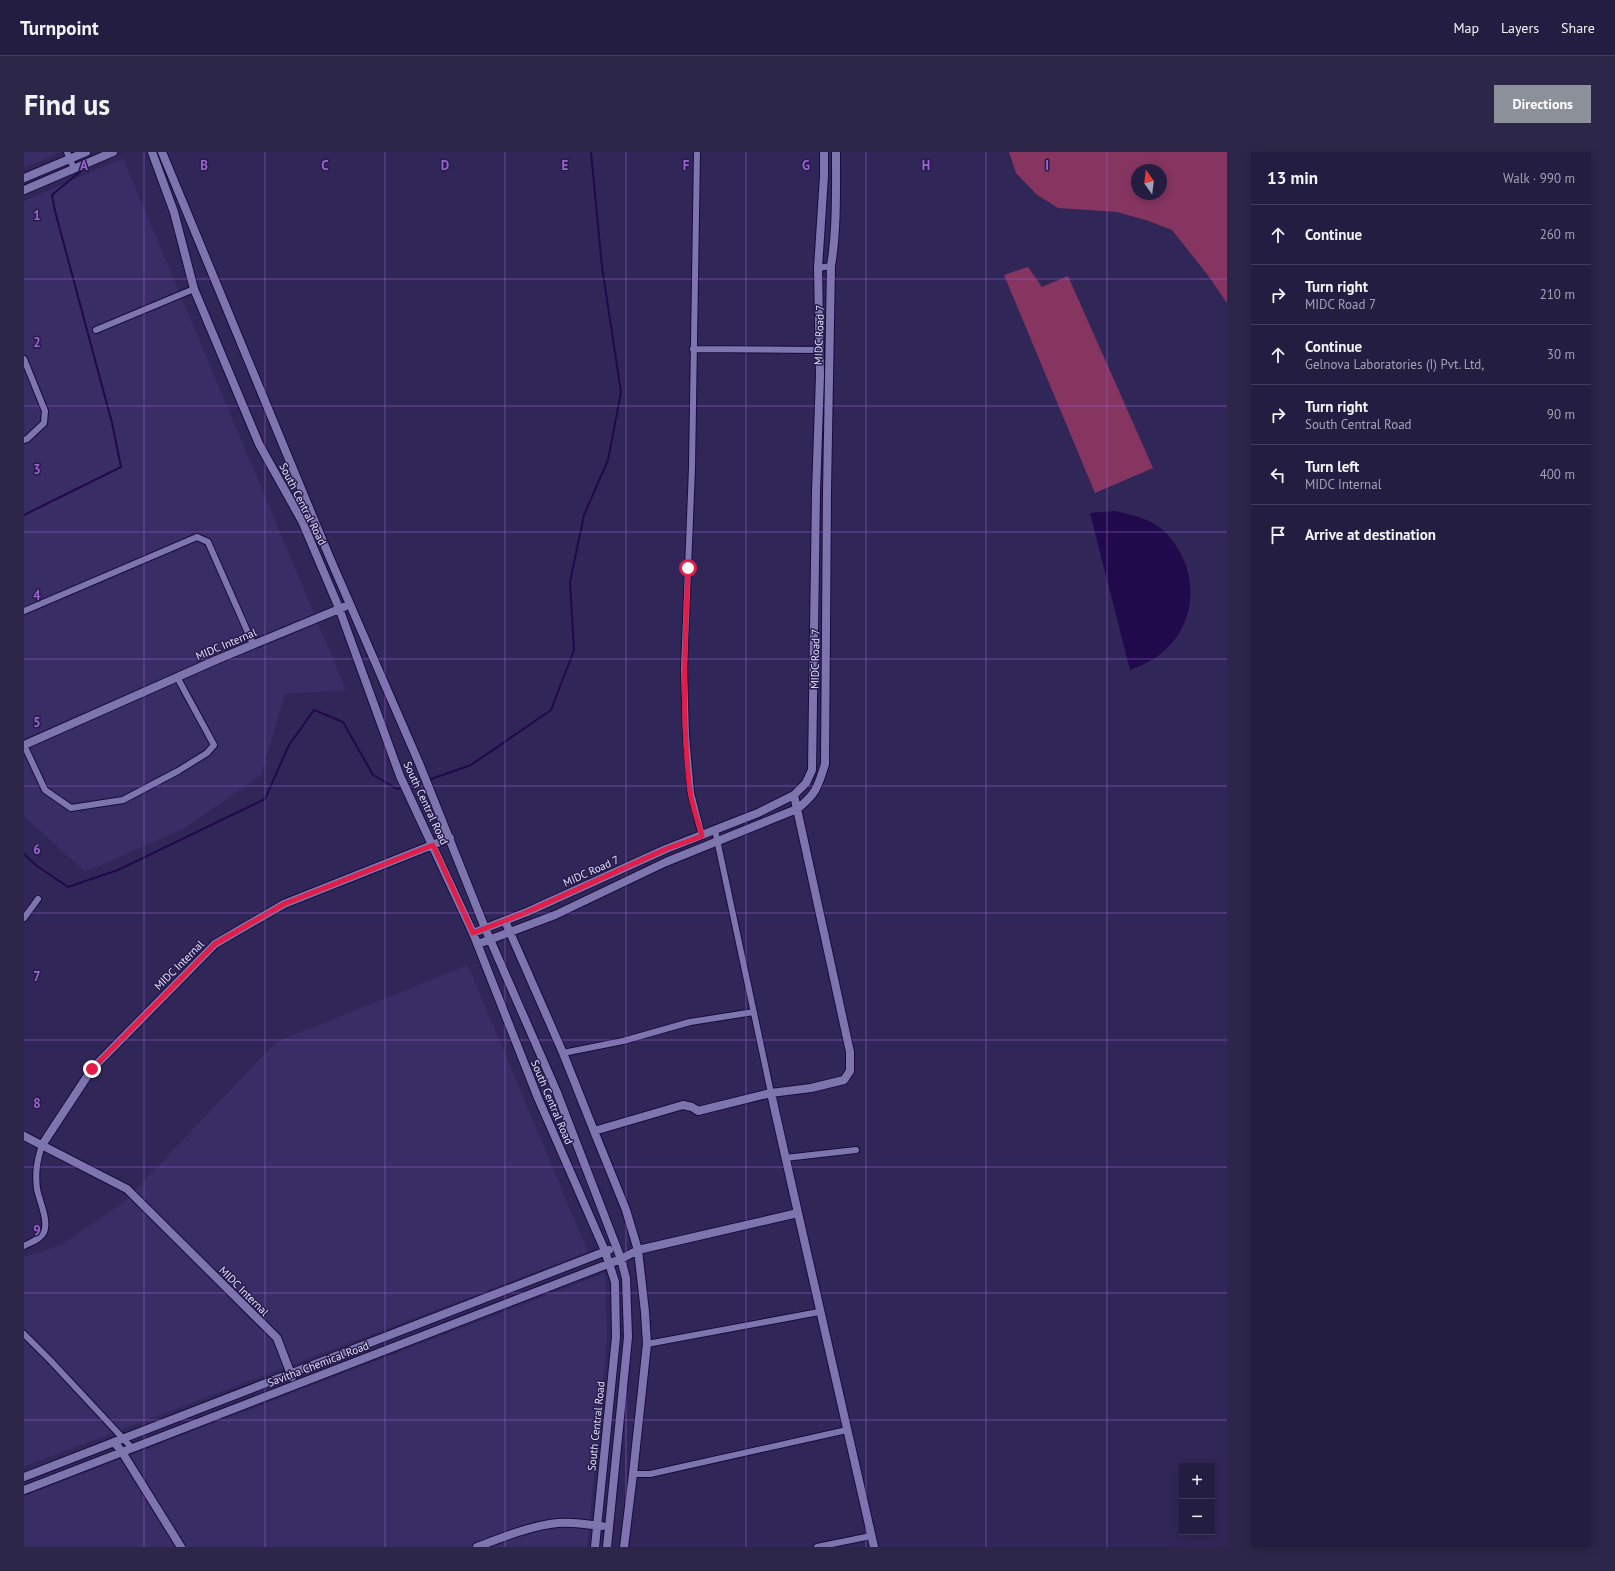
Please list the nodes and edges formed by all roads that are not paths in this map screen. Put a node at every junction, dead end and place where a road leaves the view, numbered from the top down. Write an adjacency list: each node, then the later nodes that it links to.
1 (86, 152): 8 (street)
2 (113, 152): 9 (street)
3 (152, 152): 14 (street, South Central Road)
4 (162, 152): 22 (street, South Central Road)
5 (697, 152): 16 (street)
6 (824, 152): 13 (street, MIDC Road 7)
7 (836, 152): 12 (street, MIDC Road 7)
8 (68, 156): 9 (street); 10 (street)
9 (74, 169): 11 (street)
10 (24, 178)
11 (24, 190)
12 (831, 266): 13 (street); 20 (street, MIDC Road 7)
13 (818, 268): 17 (street, MIDC Road 7)
14 (194, 289): 15 (street); 23 (street, South Central Road)
15 (96, 330)
16 (694, 349): 17 (street); 33 (street)
17 (820, 350): 21 (street, MIDC Road 7)
18 (24, 359): 19 (street)
19 (24, 440)
20 (827, 491): 21 (street); 28 (street, MIDC Road 7)
21 (816, 492): 27 (street, MIDC Road 7)
22 (350, 605): 23 (street, MIDC Internal); 34 (street, South Central Road)
23 (339, 608): 25 (street, MIDC Internal); 36 (street, South Central Road)
24 (24, 611): 25 (street)
25 (253, 644): 26 (street, MIDC Internal)
26 (177, 677): 29 (street, MIDC Internal); 29 (street)
27 (814, 716): 28 (street); 30 (street, MIDC Road 7)
28 (825, 717): 31 (street, MIDC Road 7)
29 (24, 745)
30 (794, 795): 31 (street); 32 (street, MIDC Road 7)
31 (797, 809): 35 (street, MIDC Road 7); 47 (street)
32 (716, 830): 33 (street, MIDC Road 7); 35 (street)
33 (702, 836): 39 (street, MIDC Road 7)
34 (450, 838): 36 (street, MIDC Internal); 40 (street, South Central Road)
35 (718, 841): 41 (street, MIDC Road 7); 45 (street)
36 (433, 845): 42 (street, South Central Road); 50 (street, MIDC Internal)
37 (38, 899): 38 (street)
38 (24, 918)
39 (505, 920): 40 (street, MIDC Road 7); 41 (street)
40 (485, 928): 42 (street, MIDC Road 7); 43 (street, South Central Road)
41 (510, 932): 43 (street, MIDC Road 7); 46 (street)
42 (473, 933): 44 (street, South Central Road)
43 (490, 939): 44 (street, MIDC Road 7); 55 (street, South Central Road)
44 (478, 944): 57 (street, South Central Road)
45 (754, 1012): 46 (street); 47 (street)
46 (563, 1053): 48 (street)
47 (771, 1093): 48 (street); 52 (street)
48 (594, 1131): 56 (street)
49 (24, 1136): 50 (street, MIDC Internal)
50 (42, 1145): 54 (street); 63 (street, MIDC Internal)
51 (856, 1150): 52 (street)
52 (785, 1158): 53 (street)
53 (798, 1213): 56 (street, Savitha Chemical Road); 60 (street)
54 (24, 1246)
55 (616, 1247): 57 (street, Savitha Chemical Road); 58 (street, South Central Road)
56 (638, 1250): 58 (street, Savitha Chemical Road); 62 (street)
57 (604, 1251): 59 (street, South Central Road); 63 (street, Savitha Chemical Road)
58 (621, 1258): 59 (street, Savitha Chemical Road); 74 (street, South Central Road)
59 (609, 1263): 64 (street, Savitha Chemical Road); 73 (street, South Central Road)
60 (819, 1312): 62 (street); 65 (street)
61 (24, 1334): 66 (street)
62 (647, 1344): 70 (street)
63 (291, 1373): 64 (street, MIDC Internal); 66 (street, Savitha Chemical Road)
64 (295, 1385): 68 (street, Savitha Chemical Road)
65 (848, 1430): 70 (street); 75 (street)
66 (123, 1438): 67 (street, Savitha Chemical Road); 68 (street)
67 (114, 1442): 69 (street); 71 (street, Savitha Chemical Road)
68 (132, 1448): 69 (street, Savitha Chemical Road)
69 (122, 1452): 72 (street, Savitha Chemical Road); 76 (street)
70 (633, 1474): 80 (street)
71 (24, 1477)
72 (24, 1490)
73 (597, 1525): 74 (street); 77 (street); 78 (street, South Central Road)
74 (608, 1526): 79 (street, South Central Road)
75 (871, 1536): 81 (street); 82 (street)
76 (181, 1547)
77 (477, 1547)
78 (595, 1547)
79 (607, 1547)
80 (624, 1547)
81 (817, 1547)
82 (874, 1547)

